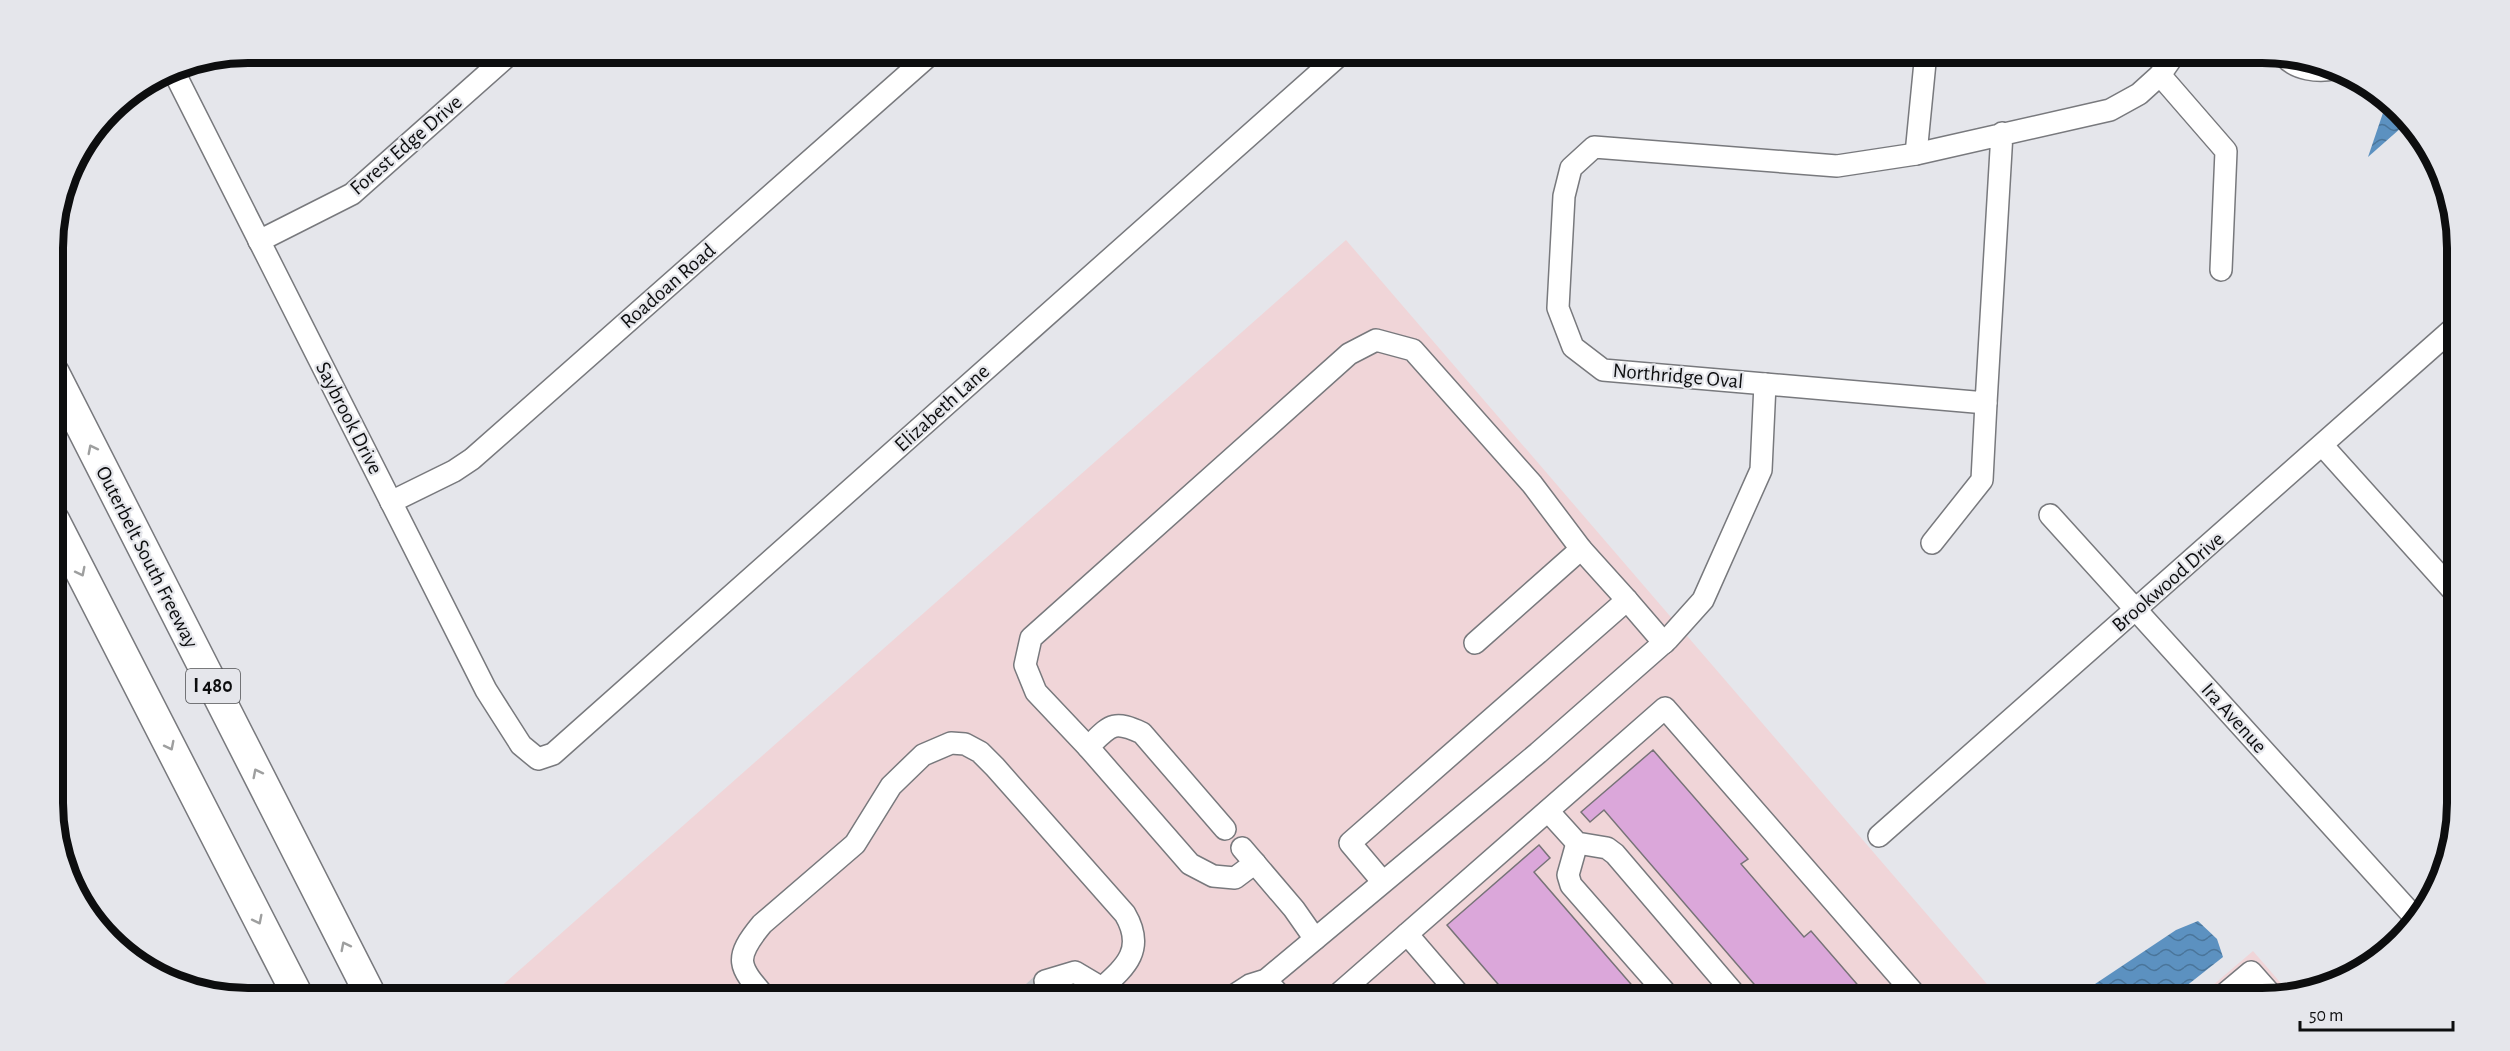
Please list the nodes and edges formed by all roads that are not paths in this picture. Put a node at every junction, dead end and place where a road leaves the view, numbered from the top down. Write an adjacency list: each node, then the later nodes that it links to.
1 (500, 63): 10 (street, Forest Edge Drive)
2 (921, 63): 17 (street, Roadoan Road)
3 (1331, 63): 28 (street, Elizabeth Lane)
4 (1925, 63): 9 (street)
5 (2168, 63): 6 (street, Northridge Oval)
6 (2160, 75): 8 (street, Northridge Oval); 11 (street)
7 (177, 78): 10 (street, Saybrook Drive)
8 (2002, 133): 9 (street, Northridge Oval); 15 (street)
9 (1916, 154): 13 (street, Northridge Oval)
10 (259, 241): 17 (street, Saybrook Drive)
11 (2221, 270)
12 (2447, 334): 16 (street, Brookwood Drive)
13 (1765, 384): 15 (street, Northridge Oval); 26 (street)
14 (63, 391): 40 (highway, Outerbelt South Freeway / I 480, one-way to 14)
15 (1986, 403): 20 (street)
16 (2323, 446): 22 (street); 24 (street, Brookwood Drive)
17 (392, 502): 28 (street, Saybrook Drive)
18 (2050, 515): 24 (street, Ira Avenue)
19 (63, 538): 39 (highway, one-way to 39)
20 (1932, 543)
21 (1581, 549): 23 (street); 25 (street); 27 (street)
22 (2447, 584)
23 (1627, 600): 26 (street); 33 (street)
24 (2136, 610): 31 (street, Brookwood Drive); 34 (street, Ira Avenue)
25 (1475, 643)
26 (1664, 643): 33 (street)
27 (1088, 747): 30 (street); 36 (street)
28 (538, 759)
29 (1548, 810): 32 (street); 35 (street); 50 (street)
30 (1225, 829)
31 (1879, 836)
32 (1577, 843): 48 (street); 49 (street)
33 (1382, 881): 36 (street)
34 (2411, 913)
35 (1407, 934): 46 (street); 47 (street)
36 (1315, 939): 37 (street)
37 (1266, 980): 44 (street); 45 (street)
38 (1045, 981): 42 (street)
39 (292, 988)
40 (366, 988)
41 (758, 988): 43 (street)
42 (1092, 988)
43 (1102, 988)
44 (1245, 988)
45 (1273, 988)
46 (1345, 988)
47 (1453, 988)
48 (1661, 988)
49 (1729, 988)
50 (1909, 988)
51 (2232, 988): 52 (street)
52 (2265, 988)

